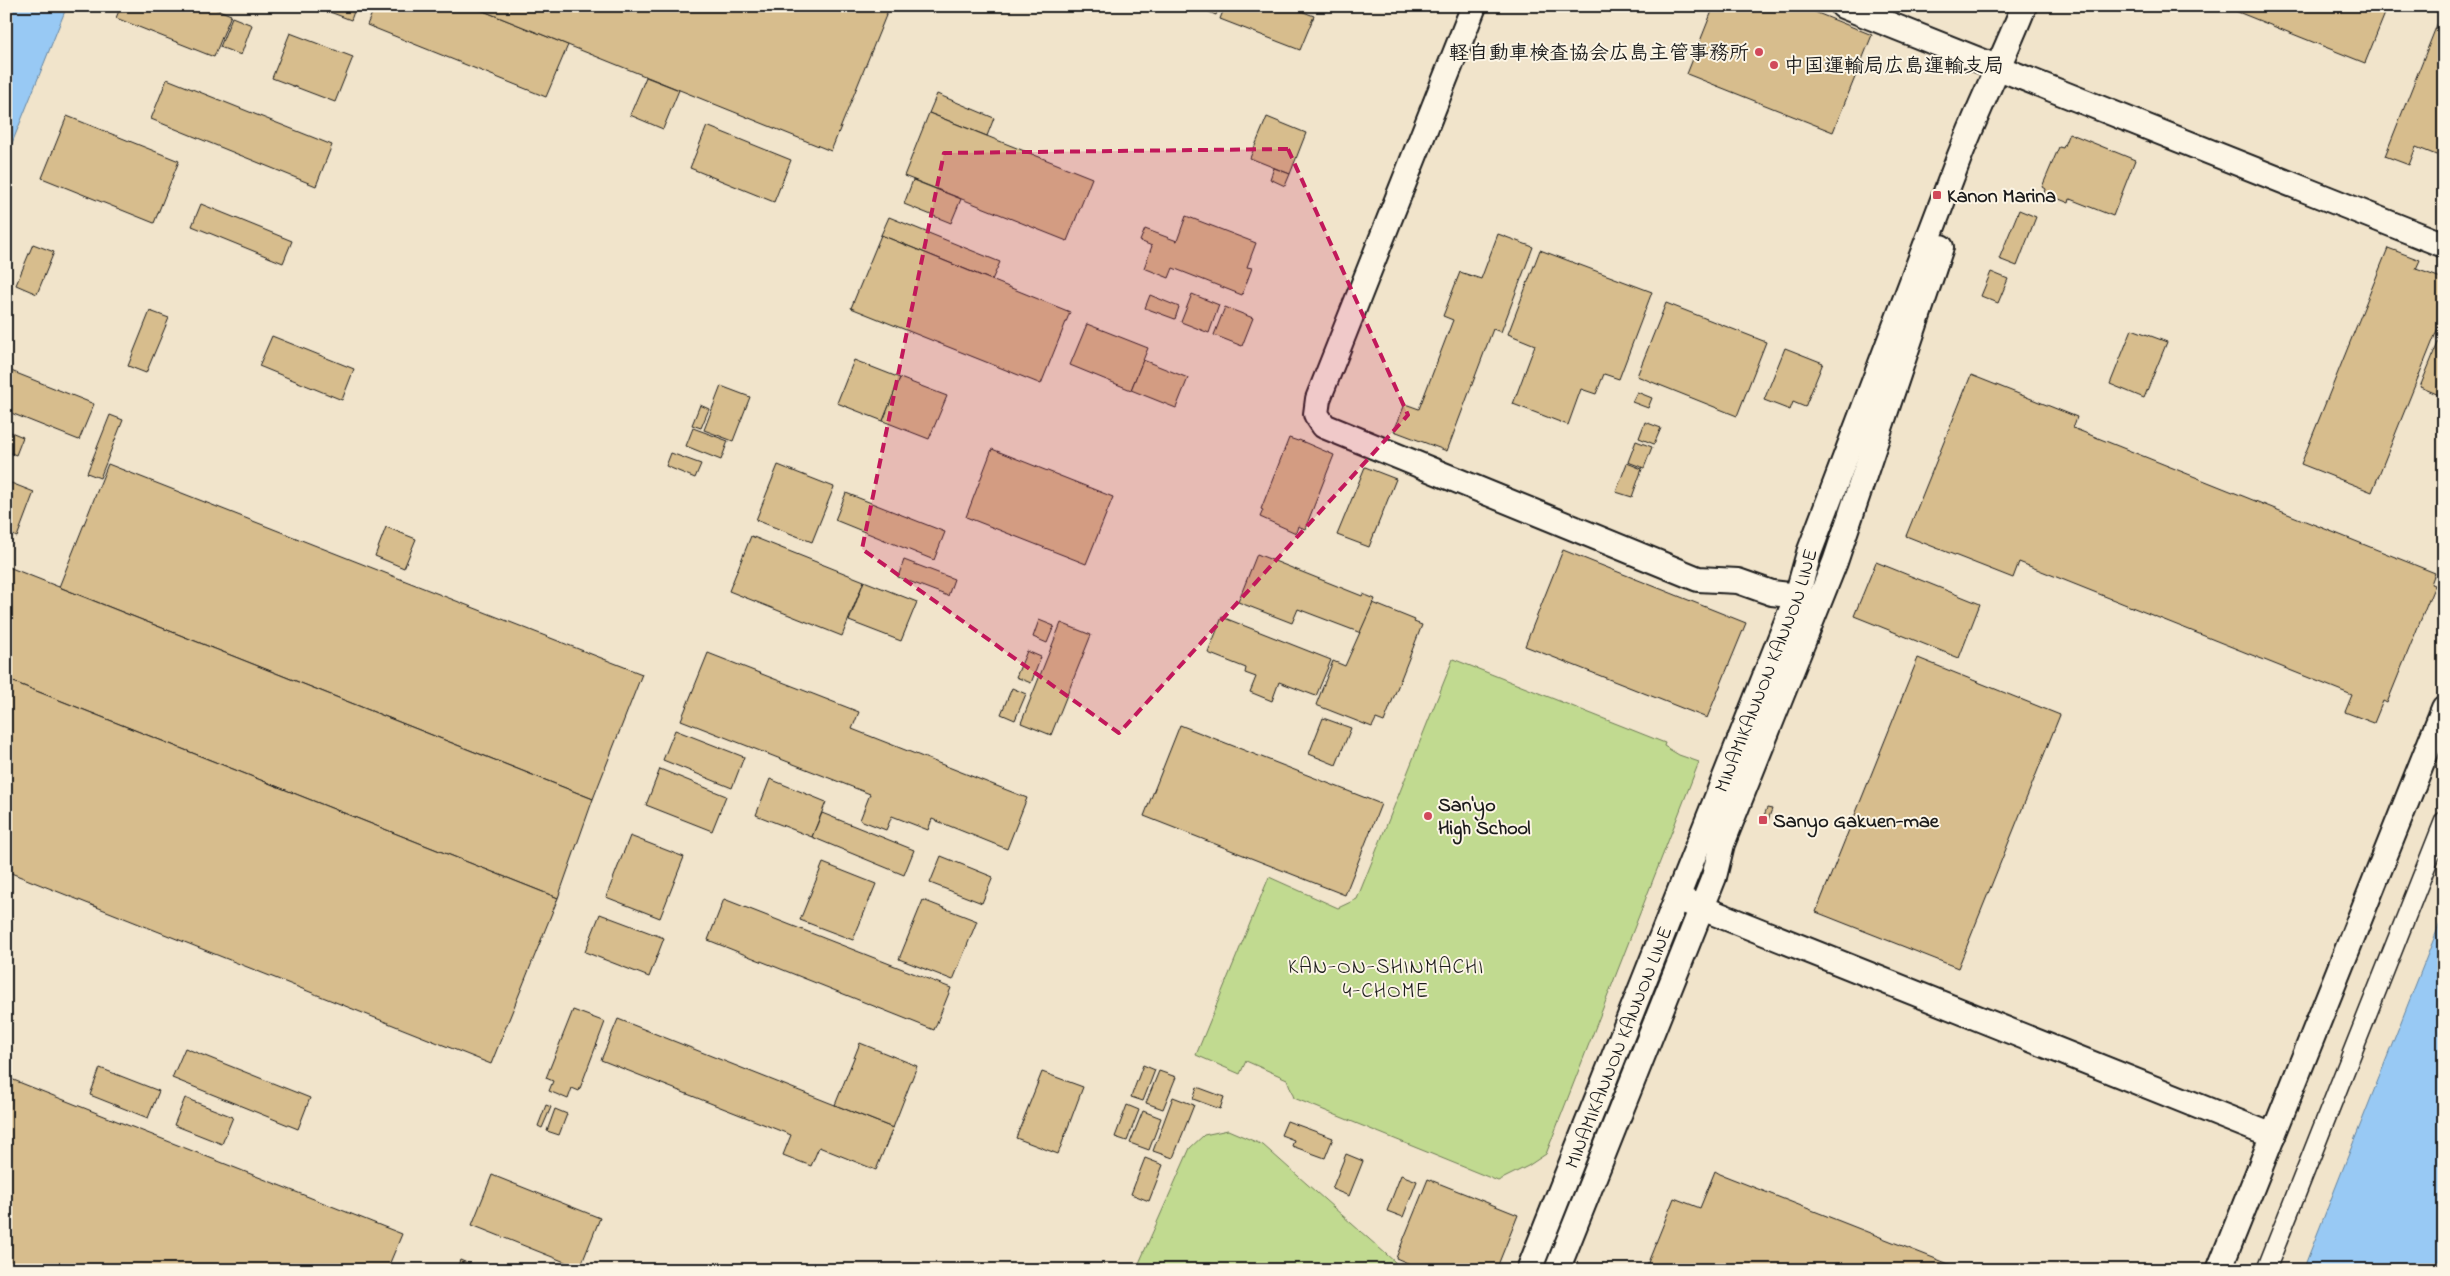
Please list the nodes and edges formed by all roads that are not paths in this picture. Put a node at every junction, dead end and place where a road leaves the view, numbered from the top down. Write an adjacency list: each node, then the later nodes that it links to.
1 (1474, 6): 6 (street)
2 (1842, 6): 4 (street)
3 (2024, 6): 4 (street, MINAMIKANNON KANNON LINE)
4 (1999, 69): 5 (street); 6 (street, MINAMIKANNON KANNON LINE)
5 (2444, 245)
6 (1808, 600): 9 (street, MINAMIKANNON KANNON LINE); 10 (street, MINAMIKANNON KANNON LINE)
7 (2444, 708): 11 (street)
8 (2444, 821): 15 (street)
9 (1676, 898): 10 (street); 12 (street, MINAMIKANNON KANNON LINE)
10 (1701, 908): 11 (street); 13 (street, MINAMIKANNON KANNON LINE)
11 (2273, 1136): 14 (street)
12 (1529, 1270)
13 (1556, 1270)
14 (2219, 1270)
15 (2266, 1270)

